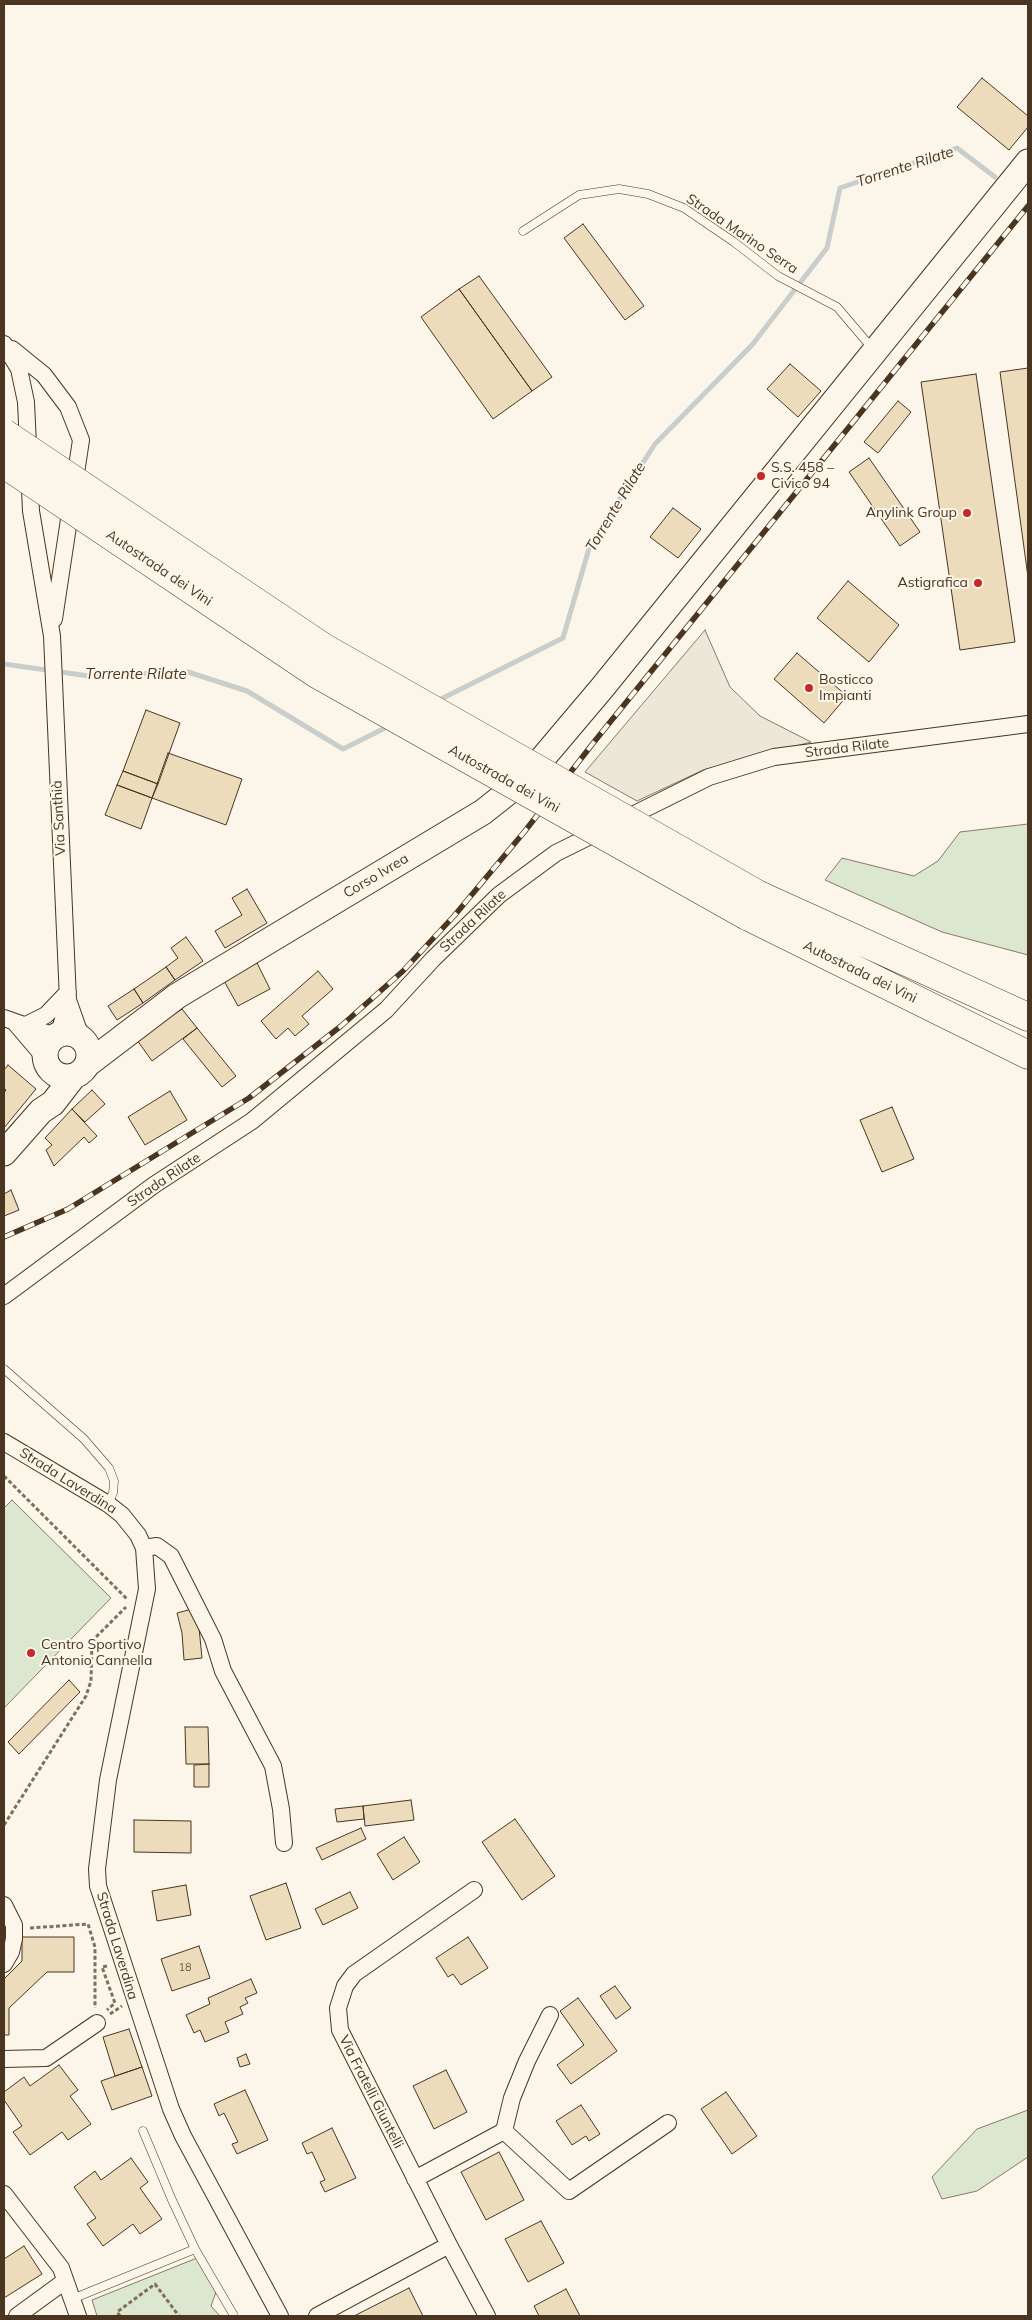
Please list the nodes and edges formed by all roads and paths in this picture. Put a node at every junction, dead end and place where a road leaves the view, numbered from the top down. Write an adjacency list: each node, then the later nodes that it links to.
1 (1028, 162): 4 (main road, Corso Ivrea)
2 (523, 231): 4 (lane, Strada Marino Serra)
3 (4, 343): 7 (street, Via Santhià); 7 (street, Via Santhià)
4 (875, 351): 13 (main road, Corso Ivrea)
5 (4, 434): 9 (highway, Autostrada dei Vini, bridge)
6 (4, 464): 9 (highway, Autostrada dei Vini, bridge)
7 (52, 636): 10 (street, Via Santhià)
8 (1028, 724): 16 (street, Strada Rilate)
9 (753, 905): 11 (highway, Autostrada dei Vini); 14 (highway, Autostrada dei Vini)
10 (68, 996): 12 (street); 13 (street, Via Santhià)
11 (1028, 1016)
12 (14, 1022): 13 (street); 13 (street)
13 (67, 1052): 15 (main road)
14 (1028, 1055)
15 (4, 1153)
16 (4, 1296)
17 (4, 1370): 20 (lane)
18 (4, 1442): 20 (street, Strada Laverdina)
19 (4, 1476): 22 (path)
20 (108, 1504): 21 (street, Strada Laverdina)
21 (144, 1548): 23 (street); 46 (street, Strada Laverdina)
22 (4, 1825)
23 (284, 1843)
24 (474, 1890): 35 (street, Via Fratelli Giuntelli)
25 (4, 1905): 26 (street)
26 (14, 1930): 27 (street); 30 (path)
27 (4, 1964)
28 (121, 2006): 30 (path)
29 (550, 2015): 34 (street)
30 (96, 2021): 31 (street)
31 (4, 2059)
32 (668, 2123): 34 (street)
33 (144, 2131): 38 (lane)
34 (504, 2131): 35 (street)
35 (415, 2179): 37 (street, Via Fratelli Giuntelli)
36 (4, 2194): 39 (street)
37 (449, 2245): 47 (street); 48 (street, Via Fratelli Giuntelli)
38 (195, 2249): 40 (lane); 41 (lane)
39 (66, 2281): 40 (street); 42 (street)
40 (72, 2299): 43 (street)
41 (233, 2314)
42 (17, 2316)
43 (78, 2316)
44 (120, 2316): 45 (path)
45 (179, 2316)
46 (280, 2316)
47 (317, 2316)
48 (487, 2316)

